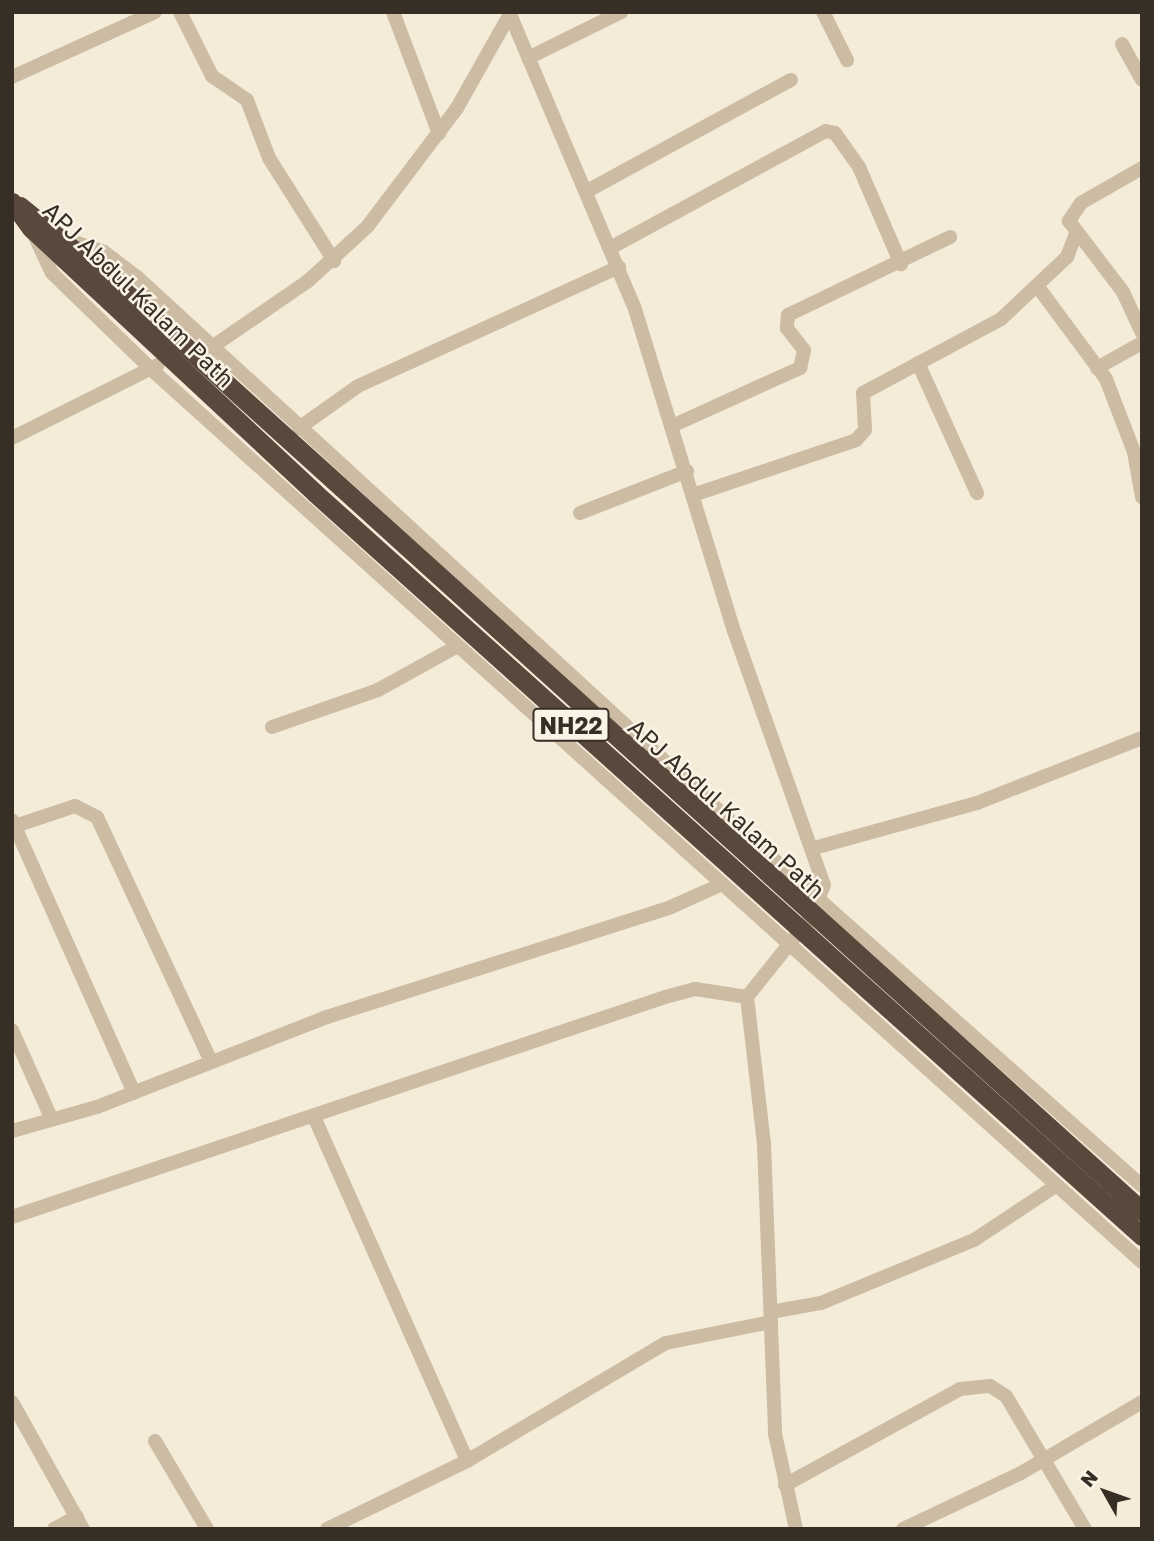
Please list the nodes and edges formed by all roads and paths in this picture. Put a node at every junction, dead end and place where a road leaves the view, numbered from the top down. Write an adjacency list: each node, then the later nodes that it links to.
1 (180, 12): 22 (street)
2 (393, 12): 13 (street)
3 (621, 12): 8 (street)
4 (823, 12): 9 (street)
5 (510, 13): 8 (street); 13 (street)
6 (150, 14): 10 (street)
7 (1122, 44): 12 (street)
8 (528, 58): 15 (street)
9 (847, 60)
10 (12, 77)
11 (791, 80): 15 (street)
12 (1142, 80)
13 (439, 134): 22 (street)
14 (1142, 168): 18 (street)
15 (589, 190): 21 (street)
16 (13, 202): 17 (highway, APJ Abdul Kalam Path / NH22); 20 (highway, APJ Abdul Kalam Path / NH22)
17 (30, 228): 29 (highway, APJ Abdul Kalam Path / NH22); 32 (street, NH22)
18 (1075, 236): 25 (street); 26 (street)
19 (950, 237): 23 (street)
20 (65, 239): 28 (street, NH22); 29 (highway, APJ Abdul Kalam Path / NH22)
21 (612, 247): 23 (street); 24 (street)
22 (334, 261): 28 (street)
23 (901, 264): 35 (street)
24 (619, 267): 35 (street); 36 (street)
25 (1038, 287): 30 (street); 31 (street)
26 (1142, 333)
27 (1142, 343): 31 (street)
28 (212, 347): 36 (street, NH22)
29 (175, 351): 32 (street); 33 (highway, APJ Abdul Kalam Path / NH22); 34 (highway, APJ Abdul Kalam Path / NH22)
30 (918, 363): 39 (street); 40 (street)
31 (1097, 368): 41 (street)
32 (152, 370): 34 (street, NH22); 37 (street)
33 (248, 406): 34 (highway); 50 (highway, APJ Abdul Kalam Path / NH22)
34 (221, 419): 43 (street, NH22); 50 (highway, APJ Abdul Kalam Path / NH22)
35 (672, 426): 38 (street)
36 (299, 428): 49 (street, NH22)
37 (12, 438)
38 (687, 471): 40 (street); 42 (street)
39 (977, 493)
40 (696, 494): 47 (street)
41 (1142, 497)
42 (580, 513)
43 (456, 647): 44 (street); 48 (street, NH22)
44 (272, 727)
45 (1142, 738): 47 (street)
46 (13, 824): 53 (street); 54 (street)
47 (814, 848): 49 (street)
48 (720, 885): 50 (street, NH22); 53 (street)
49 (823, 898): 50 (street); 58 (street, NH22)
50 (800, 931): 51 (street); 59 (street, NH22); 60 (highway, APJ Abdul Kalam Path / NH22); 62 (highway, APJ Abdul Kalam Path / NH22)
51 (747, 997): 55 (street); 64 (street)
52 (12, 1030): 56 (street)
53 (211, 1062): 54 (street)
54 (134, 1093): 56 (street)
55 (314, 1119): 61 (street); 69 (street)
56 (52, 1120): 57 (street)
57 (12, 1131)
58 (1142, 1186)
59 (1054, 1187): 63 (street, NH22); 64 (street)
60 (1142, 1211)
61 (12, 1217)
62 (1142, 1236)
63 (1142, 1262)
64 (771, 1317): 69 (street); 70 (street)
65 (12, 1402): 71 (street)
66 (1142, 1402): 68 (street)
67 (155, 1441): 73 (street)
68 (1044, 1460): 70 (street); 76 (street); 77 (street)
69 (467, 1461): 74 (street)
70 (785, 1485): 75 (street)
71 (80, 1523): 72 (street)
72 (54, 1529)
73 (207, 1529)
74 (327, 1529)
75 (796, 1529)
76 (903, 1529)
77 (1085, 1529)

